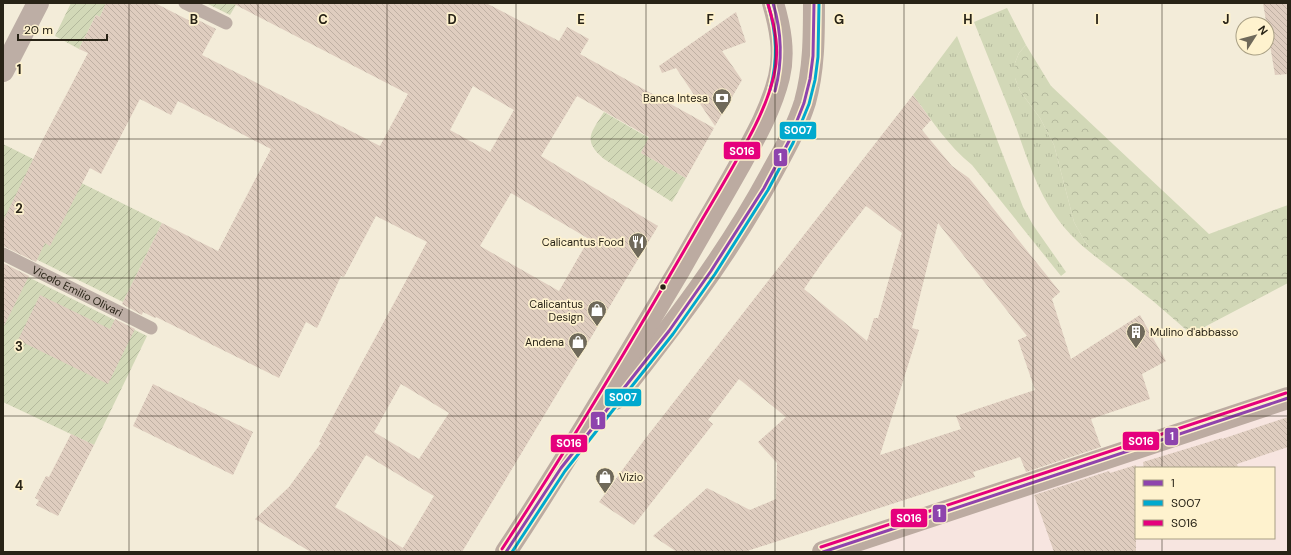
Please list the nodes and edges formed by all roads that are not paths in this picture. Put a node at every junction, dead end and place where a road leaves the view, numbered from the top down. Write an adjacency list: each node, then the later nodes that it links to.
1 (38, 3): 6 (street)
2 (185, 3): 5 (lane)
3 (773, 3): 10 (street)
4 (814, 3): 10 (street)
5 (226, 23)
6 (3, 71)
7 (3, 254): 8 (lane, Vicolo Emilio Olivari)
8 (151, 328)
9 (1288, 398): 12 (street)
10 (561, 468): 11 (street)
11 (506, 552)
12 (823, 552)

